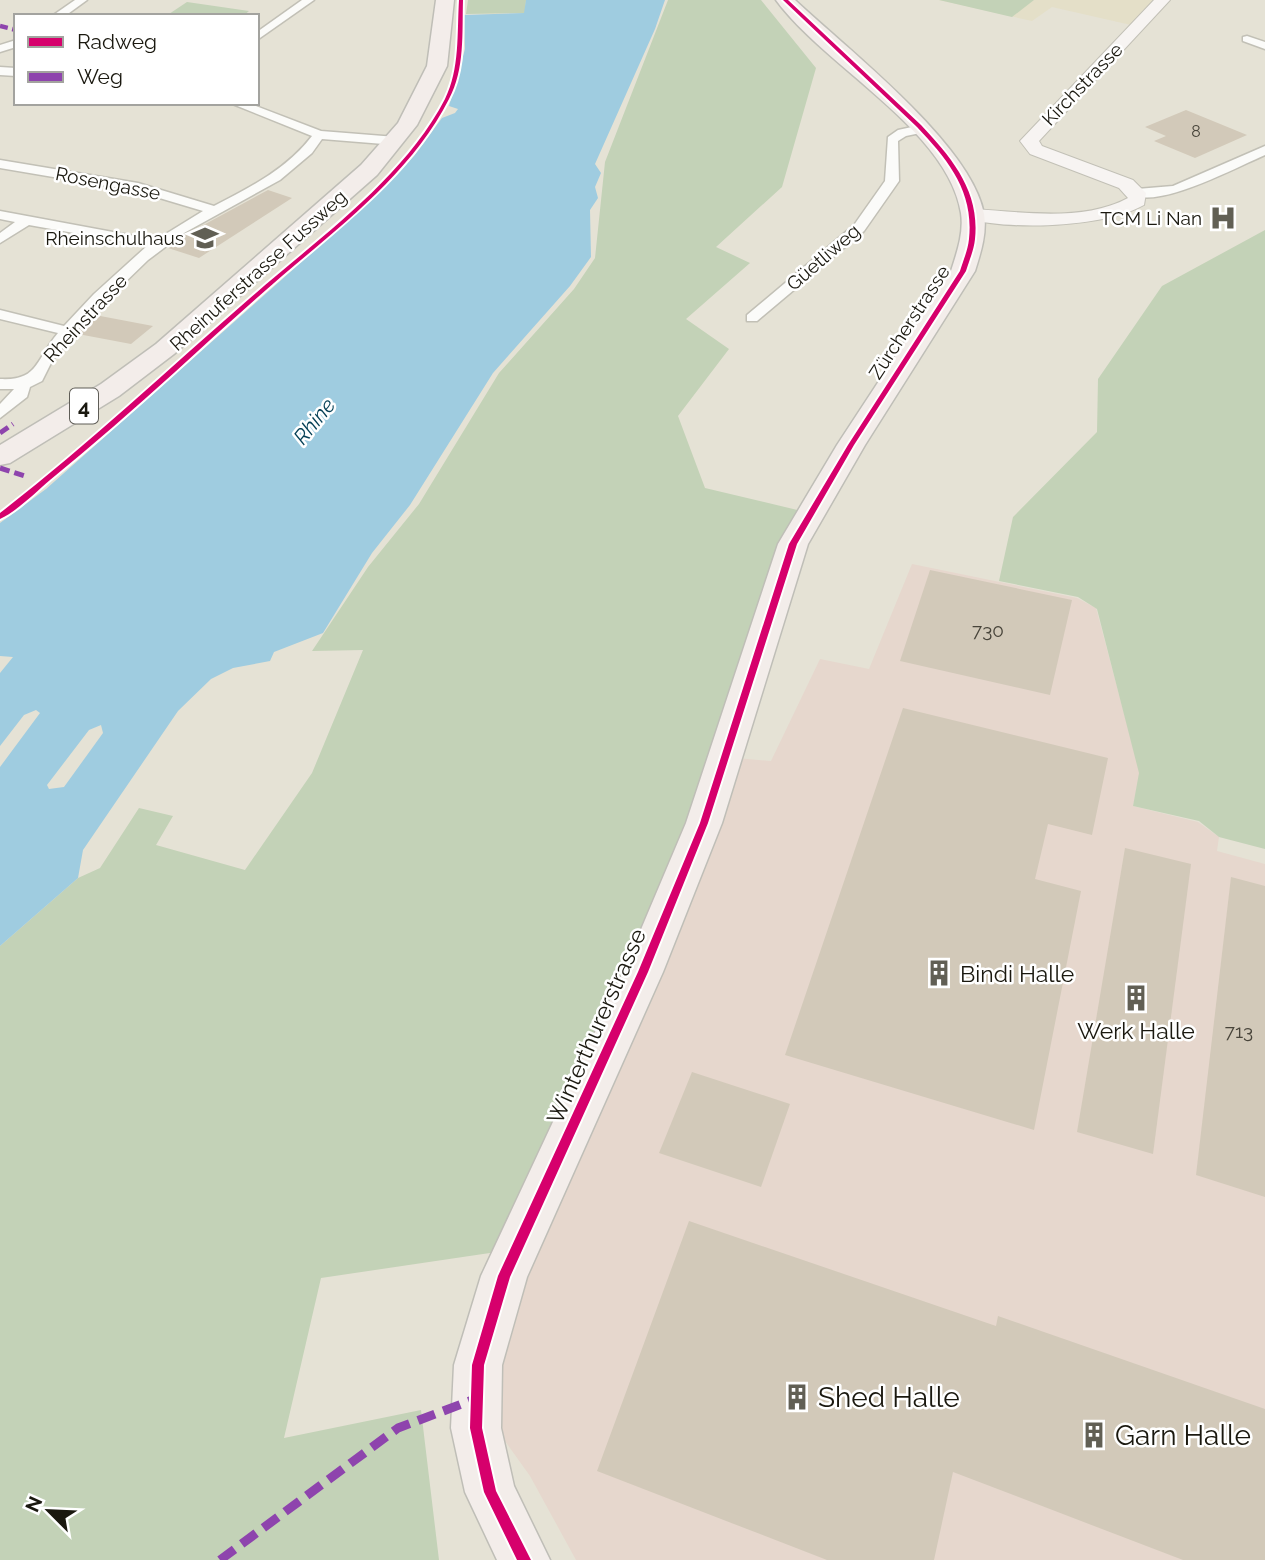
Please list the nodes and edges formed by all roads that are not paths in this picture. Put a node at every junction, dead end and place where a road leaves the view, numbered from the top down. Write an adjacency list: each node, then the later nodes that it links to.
1 (82, 0): 6 (street)
2 (309, 0): 7 (street)
3 (445, 0): 13 (main road, 4)
4 (785, 0): 11 (main road, Zürcherstrasse)
5 (1161, 0): 16 (street, Kirchstrasse)
6 (60, 14)
7 (259, 36)
8 (1248, 39): 9 (street)
9 (1265, 46)
10 (241, 105): 12 (street)
11 (921, 129): 19 (main road, Zürcherstrasse); 24 (street, Güetliweg)
12 (319, 135): 13 (street); 17 (street, Rheinstrasse)
13 (396, 141): 29 (main road, 4)
14 (1265, 150): 16 (street)
15 (0, 164): 17 (street, Rosengasse)
16 (1137, 193): 19 (street)
17 (213, 210): 22 (street, Rheinstrasse)
18 (0, 215): 20 (street)
19 (974, 215): 30 (main road, Zürcherstrasse)
20 (27, 220): 21 (street); 22 (street)
21 (0, 239)
22 (157, 244): 25 (street, Rheinstrasse)
23 (0, 314): 25 (street)
24 (752, 318)
25 (69, 331): 27 (street, Rheinstrasse)
26 (0, 384): 27 (street)
27 (23, 385): 28 (street, Rheinstrasse)
28 (0, 414)
29 (0, 457)
30 (812, 509): 31 (main road, Winterthurerstrasse)
31 (524, 1560)

